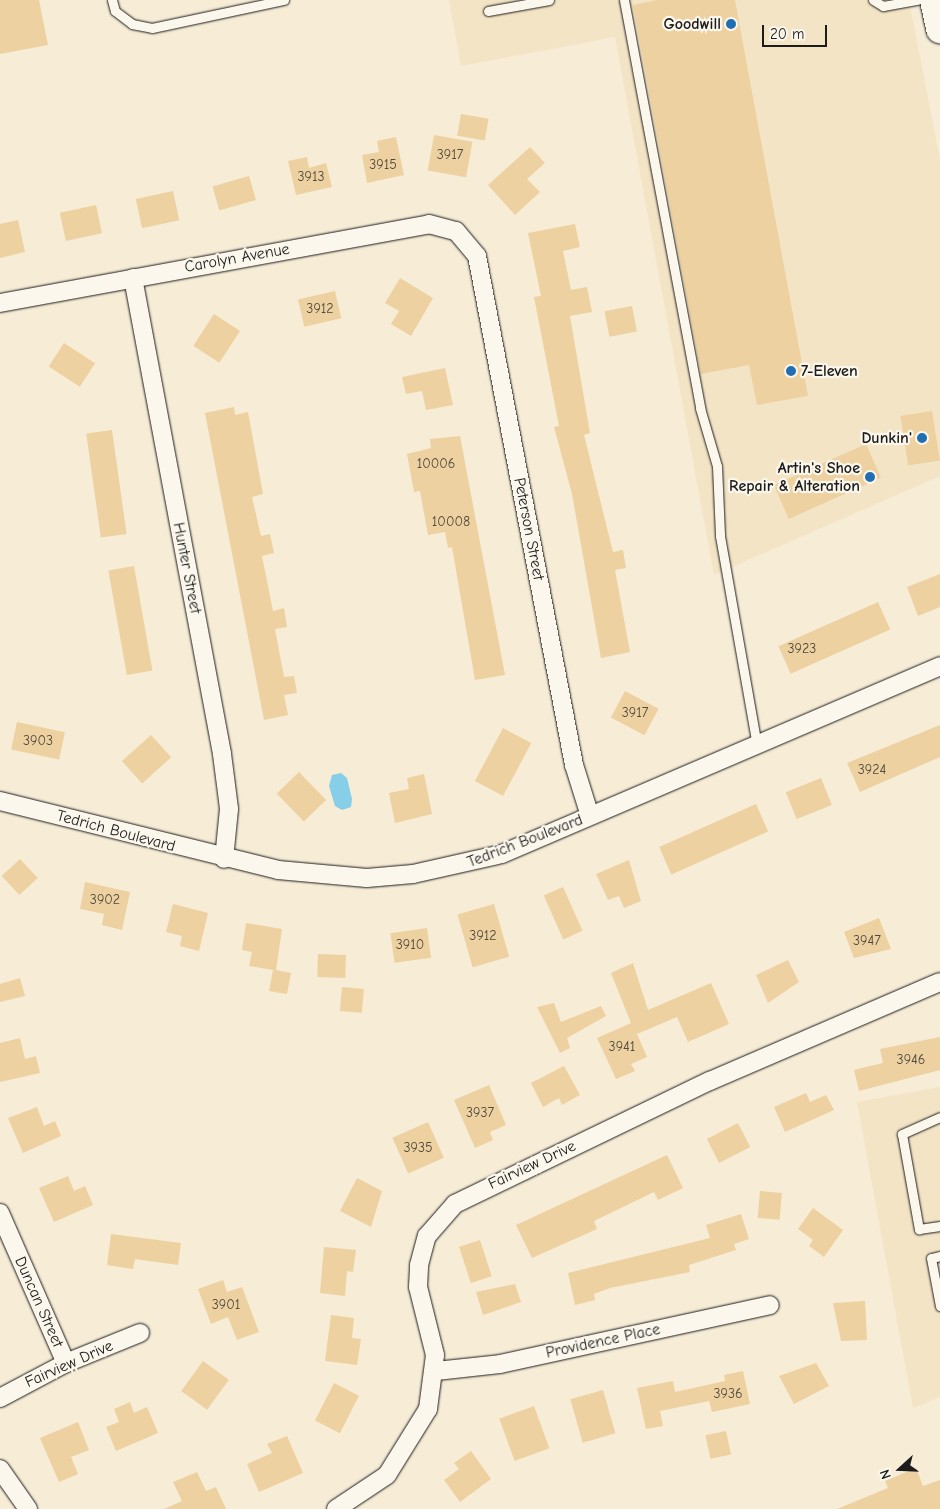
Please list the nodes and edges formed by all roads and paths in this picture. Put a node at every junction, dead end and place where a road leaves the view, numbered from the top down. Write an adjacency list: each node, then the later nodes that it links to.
1 (112, 0): 2 (lane)
2 (284, 0)
3 (548, 0): 9 (lane)
4 (624, 0): 15 (lane)
5 (872, 0): 8 (lane)
6 (917, 0): 8 (lane)
7 (934, 0): 10 (main road)
8 (901, 2)
9 (488, 11)
10 (940, 29)
11 (470, 243): 12 (street, Carolyn Avenue); 17 (street, Peterson Street)
12 (133, 278): 13 (street, Carolyn Avenue); 18 (street, Hunter Street)
13 (0, 303)
14 (940, 666): 15 (street, Tedrich Boulevard)
15 (756, 745): 17 (street, Tedrich Boulevard)
16 (0, 801): 18 (street, Tedrich Boulevard)
17 (590, 816): 18 (street, Tedrich Boulevard)
18 (224, 859)
19 (940, 982): 28 (street, Fairview Drive)
20 (940, 1117): 22 (lane)
21 (0, 1213): 27 (street, Duncan Street)
22 (940, 1226)
23 (940, 1256): 25 (lane)
24 (770, 1305): 28 (street, Providence Place)
25 (940, 1306)
26 (140, 1333): 27 (street, Fairview Drive)
27 (66, 1363): 29 (street, Fairview Drive)
28 (436, 1371): 32 (street, Fairview Drive)
29 (0, 1398)
30 (0, 1469): 31 (street)
31 (28, 1509)
32 (336, 1509)

